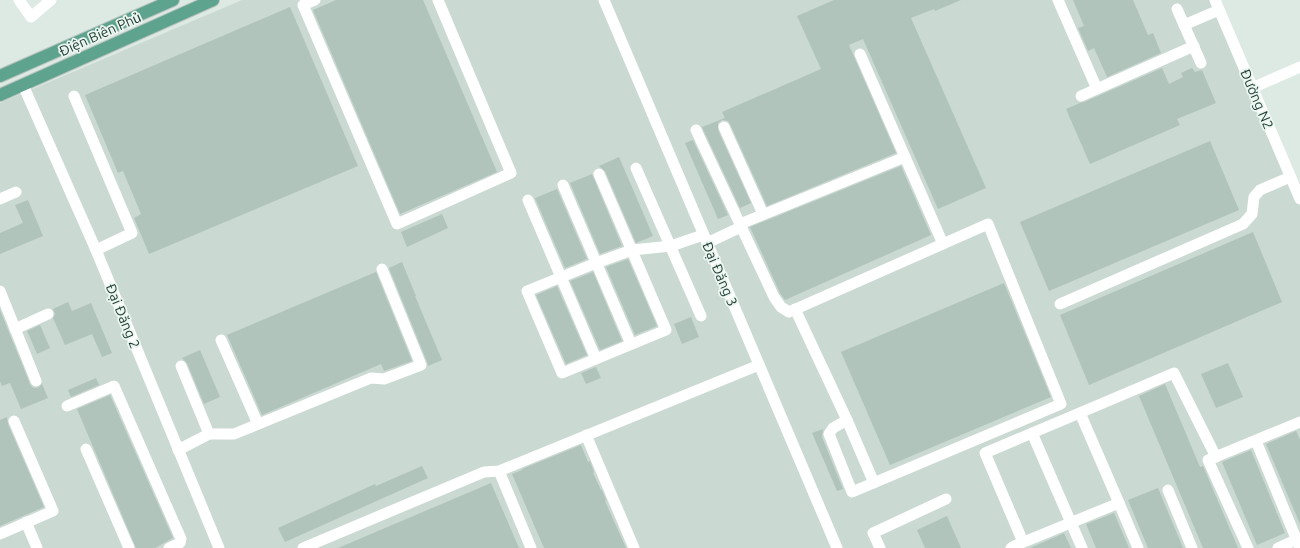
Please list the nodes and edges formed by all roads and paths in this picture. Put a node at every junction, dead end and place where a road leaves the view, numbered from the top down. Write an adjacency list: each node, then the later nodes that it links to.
1 (19, 0): 2 (street)
2 (51, 0)
3 (213, 0): 11 (main road, Điện Biên Phủ)
4 (315, 0): 5 (street)
5 (438, 0)
6 (604, 0): 37 (street, Đại Đăng 3)
7 (1058, 0): 20 (street)
8 (171, 1): 11 (street); 17 (main road, Điện Biên Phủ)
9 (1217, 5): 12 (street); 19 (street, Đường N2)
10 (1177, 9): 12 (street)
11 (174, 17): 18 (main road, Điện Biên Phủ)
12 (1184, 25): 13 (street)
13 (1194, 46): 15 (street); 20 (street)
14 (860, 54): 26 (street)
15 (1201, 63)
16 (1300, 67): 19 (street)
17 (0, 76)
18 (23, 85): 21 (main road, Điện Biên Phủ); 40 (street, Đại Đăng 2)
19 (1252, 88): 29 (street, Đường N2)
20 (1097, 89): 23 (street)
21 (0, 95)
22 (74, 96): 40 (street)
23 (1081, 96)
24 (724, 127): 35 (street)
25 (696, 130): 36 (street)
26 (905, 157): 35 (street); 38 (street)
27 (636, 168): 39 (street)
28 (598, 174): 41 (street)
29 (1290, 177): 33 (street, Đường N2); 46 (street)
30 (562, 185): 42 (street)
31 (16, 192): 32 (street)
32 (0, 199)
33 (1300, 199)
34 (528, 200): 44 (street)
35 (763, 214): 36 (street)
36 (741, 226): 37 (street); 47 (street)
37 (705, 239): 39 (street); 54 (street, Đại Đăng 3)
38 (943, 244): 47 (street); 71 (street)
39 (671, 246): 41 (street); 49 (street)
40 (96, 250): 68 (street, Đại Đăng 2)
41 (632, 250): 42 (street); 52 (street)
42 (596, 263): 44 (street); 52 (street)
43 (382, 269): 62 (street)
44 (561, 277): 53 (street); 53 (street)
45 (0, 291): 50 (street)
46 (1060, 304)
47 (795, 309): 59 (street)
48 (48, 314): 50 (street)
49 (701, 316)
50 (15, 329): 56 (street)
51 (222, 340): 62 (street)
52 (631, 344): 53 (street)
53 (596, 359)
54 (759, 365): 65 (street); 87 (street, Đại Đăng 3)
55 (181, 366): 64 (street)
56 (36, 380)
57 (67, 406): 82 (street)
58 (1080, 413): 63 (street); 69 (street); 74 (street)
59 (847, 420): 71 (street); 71 (street)
60 (14, 421): 75 (street)
61 (1300, 422): 66 (street)
62 (258, 424): 64 (street)
63 (1032, 433): 76 (street); 78 (street)
64 (209, 434): 68 (street)
65 (586, 435): 70 (street); 86 (street)
66 (1256, 441): 69 (street); 79 (street)
67 (86, 448): 81 (street)
68 (178, 450): 83 (street, Đại Đăng 2)
69 (1216, 457): 93 (street)
70 (499, 471): 84 (street); 85 (street)
71 (874, 483)
72 (1168, 490): 92 (street)
73 (946, 499): 88 (street)
74 (1119, 503): 76 (street); 91 (street)
75 (26, 522): 77 (street); 80 (street)
76 (1071, 523): 78 (street); 90 (street)
77 (0, 534)
78 (1022, 542): 89 (street)
79 (1299, 542): 94 (street)
80 (37, 548)
81 (129, 548)
82 (170, 548)
83 (219, 548)
84 (303, 548)
85 (531, 548)
86 (634, 548)
87 (837, 548)
88 (880, 548)
89 (1011, 548)
90 (1082, 548)
91 (1138, 548)
92 (1192, 548)
93 (1248, 548)
94 (1278, 548)

